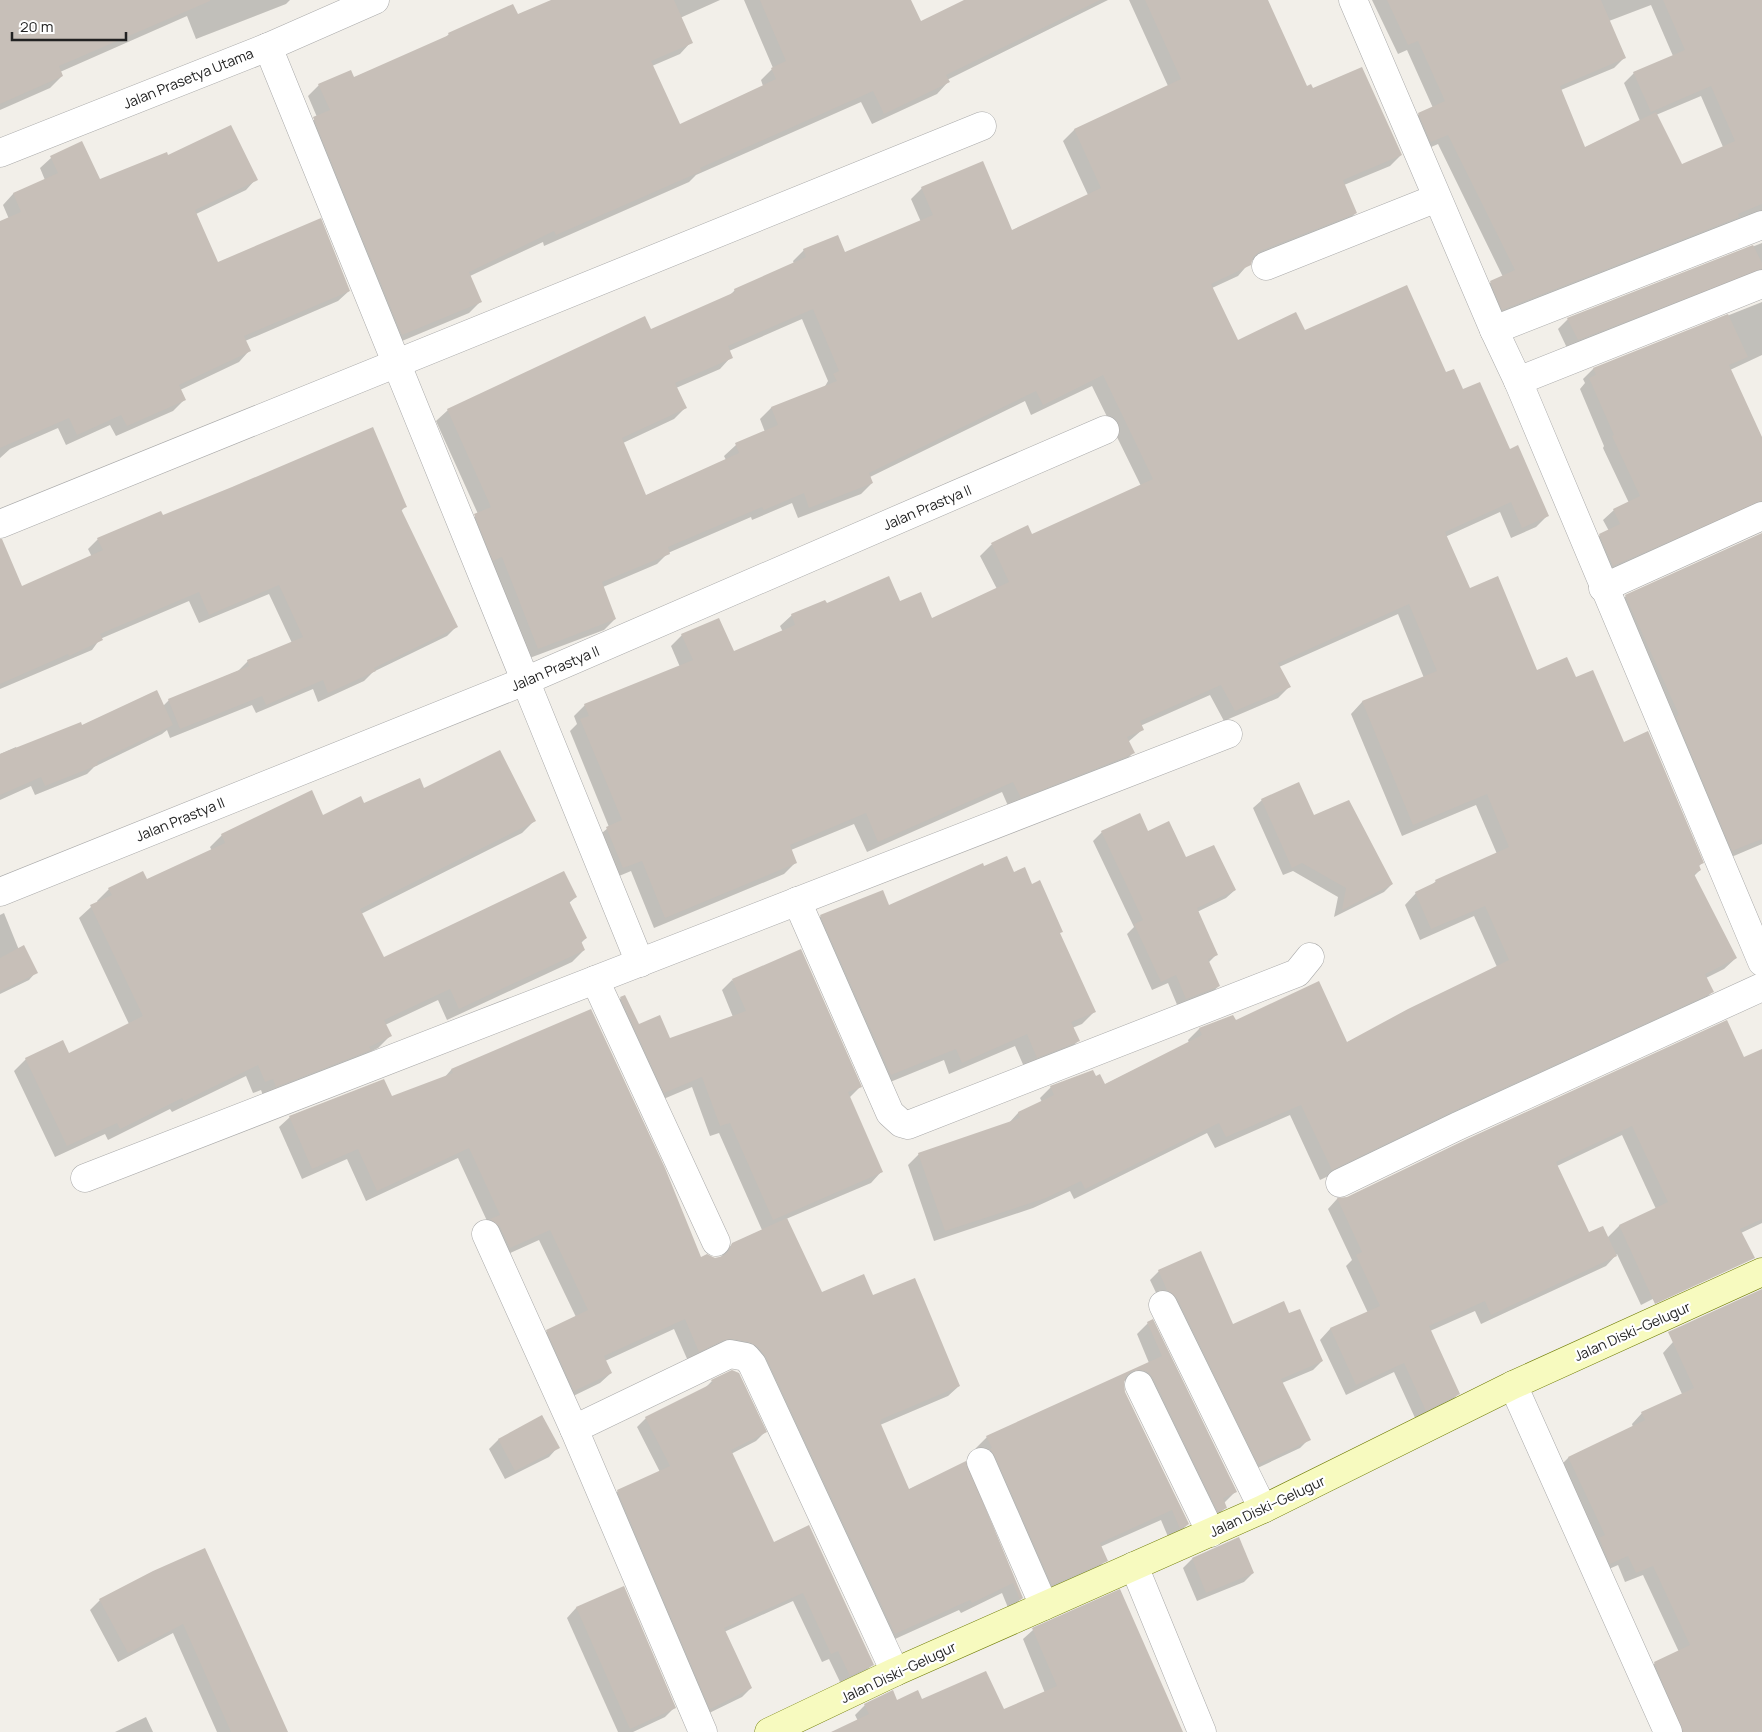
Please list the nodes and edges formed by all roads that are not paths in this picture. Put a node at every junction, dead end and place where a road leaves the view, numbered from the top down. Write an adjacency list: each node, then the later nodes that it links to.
1 (375, 0): 3 (street, Jalan Prasetya Utama)
2 (1353, 0): 6 (street)
3 (268, 46): 5 (street, Jalan Prasetya Utama); 11 (street)
4 (982, 126): 11 (street)
5 (0, 153)
6 (1437, 198): 8 (street); 10 (street)
7 (1762, 225): 10 (street)
8 (1266, 266)
9 (1762, 284): 12 (street)
10 (1494, 330): 12 (street)
11 (397, 363): 15 (street); 17 (street)
12 (1518, 381): 16 (street)
13 (1104, 430): 17 (street, Jalan Prastya II)
14 (1762, 516): 16 (street)
15 (0, 524)
16 (1603, 588): 22 (street)
17 (525, 681): 19 (street, Jalan Prastya II); 23 (street)
18 (1228, 734): 20 (street)
19 (0, 892)
20 (796, 901): 21 (street); 23 (street)
21 (1310, 957)
22 (1762, 962)
23 (640, 963): 24 (street)
24 (595, 980): 26 (street); 29 (street)
25 (1762, 987): 27 (street)
26 (86, 1178)
27 (1340, 1182)
28 (486, 1234): 34 (street)
29 (716, 1242)
30 (1762, 1272): 33 (main road, Jalan Diski–Gelugur)
31 (1163, 1305): 36 (street)
32 (1139, 1385): 37 (street)
33 (1513, 1385): 36 (main road, Jalan Diski–Gelugur); 44 (street)
34 (574, 1429): 40 (street); 42 (street)
35 (981, 1462): 39 (street)
36 (1263, 1509): 37 (main road, Jalan Diski–Gelugur)
37 (1211, 1532): 38 (main road, Jalan Diski–Gelugur)
38 (1134, 1566): 39 (main road, Jalan Diski–Gelugur); 43 (street)
39 (1044, 1606): 40 (main road, Jalan Diski–Gelugur)
40 (895, 1672): 41 (main road, Jalan Diski–Gelugur)
41 (786, 1728)
42 (703, 1732)
43 (1202, 1732)
44 (1668, 1732)

